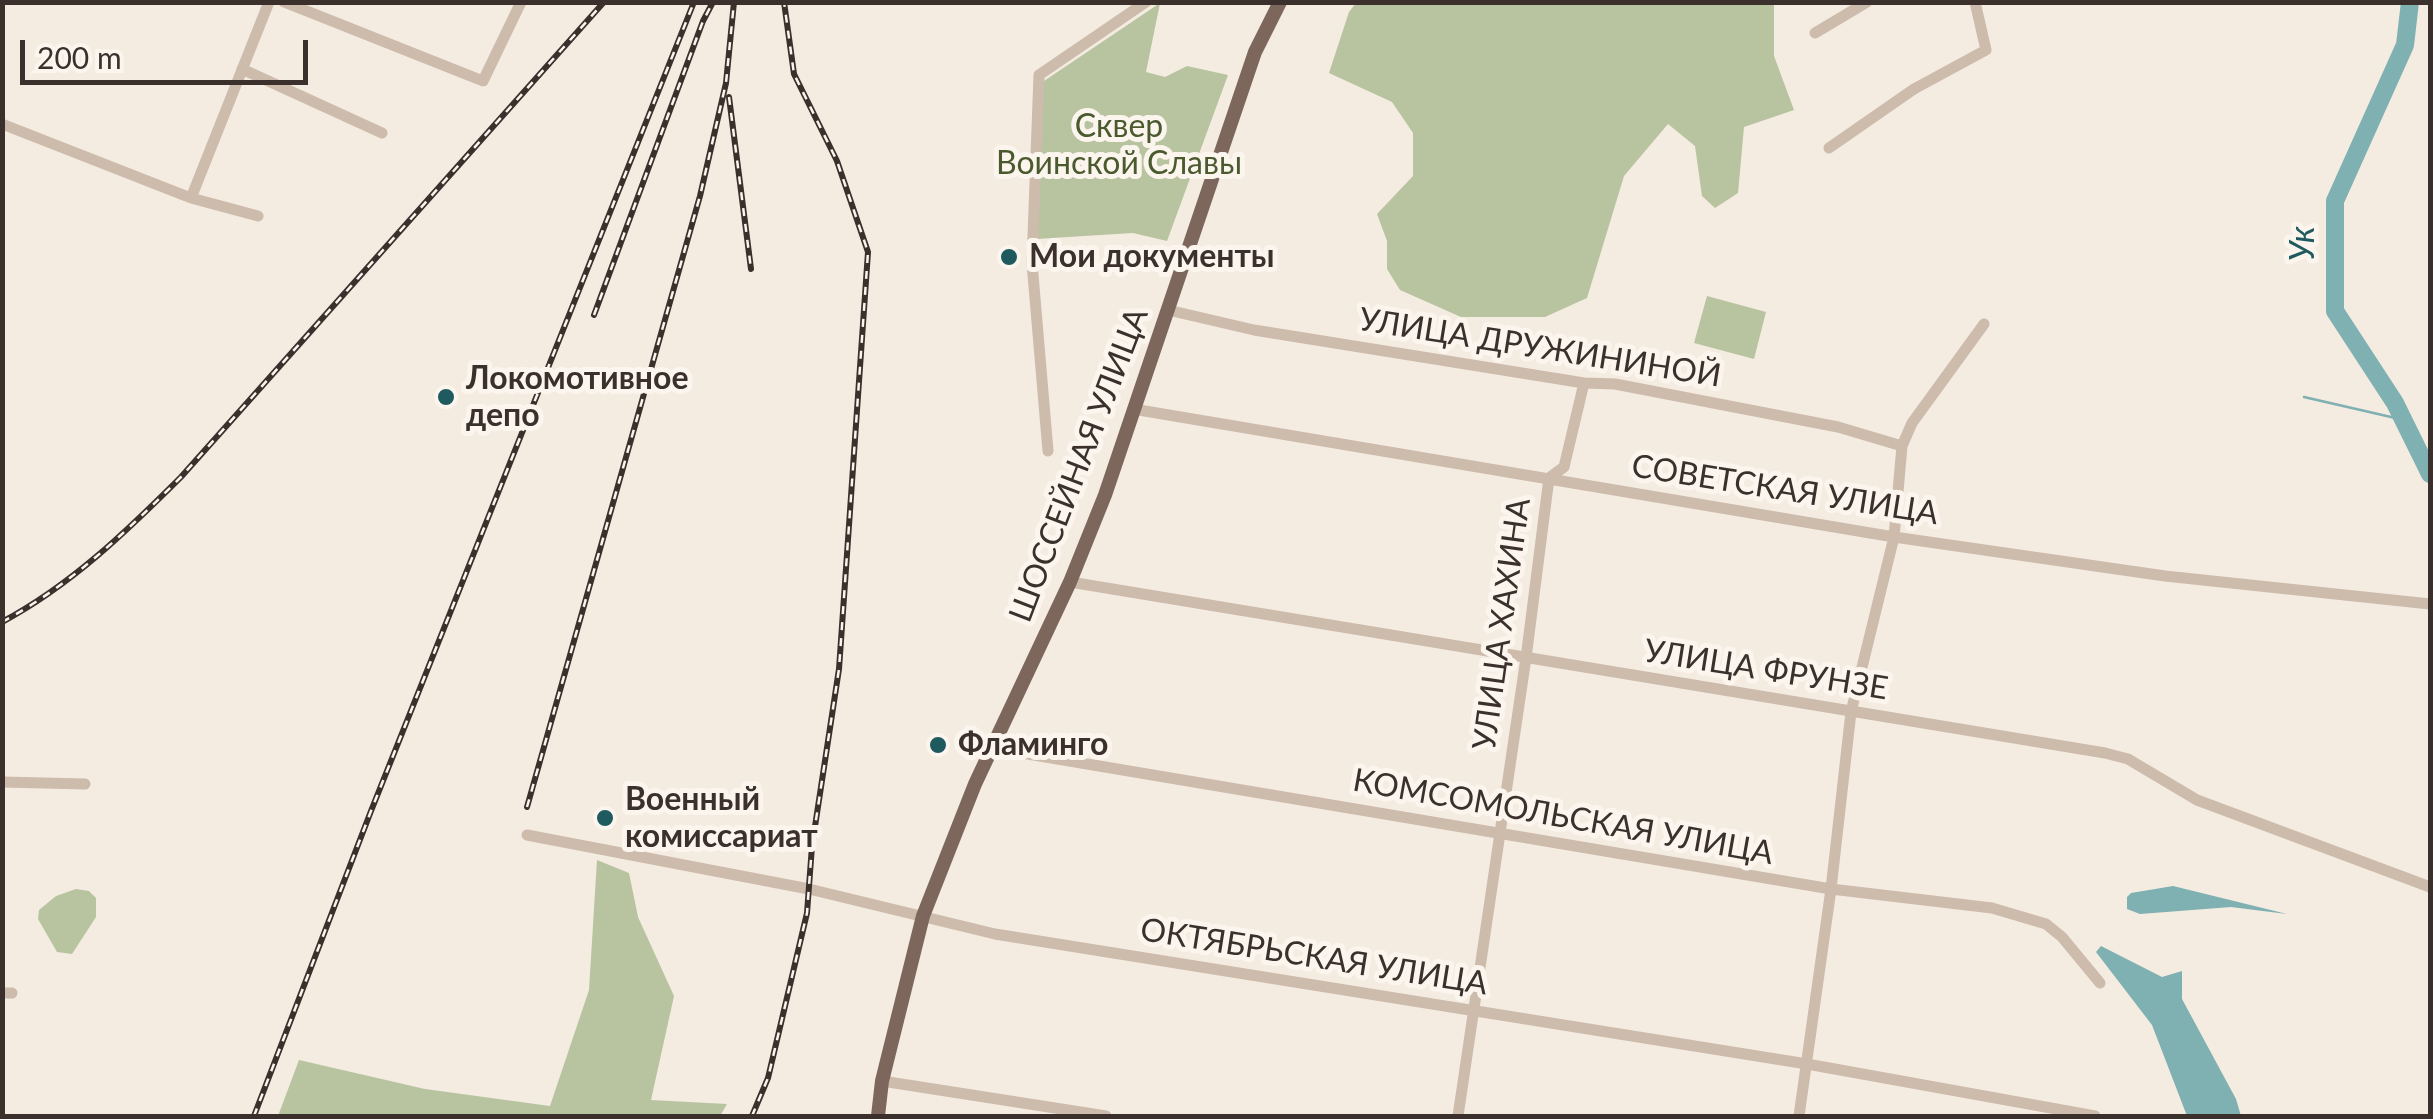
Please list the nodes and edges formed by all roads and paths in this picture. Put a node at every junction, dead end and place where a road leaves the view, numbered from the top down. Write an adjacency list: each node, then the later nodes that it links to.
1 (268, 2): 9 (street)
2 (284, 2): 3 (street)
3 (521, 2)
4 (1146, 2): 20 (street)
5 (1280, 2): 15 (main road, ШОССЕЙНАЯ УЛИЦА)
6 (1867, 2): 8 (street)
7 (1975, 2): 12 (street)
8 (1815, 33)
9 (242, 70): 11 (street); 13 (street)
10 (2, 124): 13 (street)
11 (382, 133)
12 (1829, 148)
13 (191, 198): 14 (street)
14 (258, 216)
15 (1168, 310): 17 (street, УЛИЦА ДРУЖИНИНОЙ); 18 (main road, ШОССЕЙНАЯ УЛИЦА)
16 (1984, 324): 19 (street)
17 (1584, 384): 19 (street, УЛИЦА ДРУЖИНИНОЙ); 21 (street, УЛИЦА ХАХИНА)
18 (1133, 409): 21 (street, СОВЕТСКАЯ УЛИЦА); 23 (main road, ШОССЕЙНАЯ УЛИЦА)
19 (1902, 446): 22 (street)
20 (1048, 451)
21 (1549, 478): 22 (street, СОВЕТСКАЯ УЛИЦА); 25 (street, УЛИЦА ХАХИНА)
22 (1894, 537): 24 (street, СОВЕТСКАЯ УЛИЦА); 26 (street)
23 (1070, 582): 25 (street, УЛИЦА ФРУНЗЕ); 27 (main road, ШОССЕЙНАЯ УЛИЦА)
24 (2430, 604)
25 (1526, 658): 26 (street, УЛИЦА ФРУНЗЕ); 30 (street, УЛИЦА ХАХИНА)
26 (1851, 712): 32 (street, УЛИЦА ФРУНЗЕ); 33 (street)
27 (992, 748): 30 (street, КОМСОМОЛЬСКАЯ УЛИЦА); 34 (main road, ШОССЕЙНАЯ УЛИЦА)
28 (2, 782): 29 (street)
29 (85, 784)
30 (1500, 834): 33 (street, КОМСОМОЛЬСКАЯ УЛИЦА); 36 (street, УЛИЦА ХАХИНА)
31 (528, 835): 34 (street, ОКТЯБРЬСКАЯ УЛИЦА)
32 (2430, 887)
33 (1831, 890): 35 (street, КОМСОМОЛЬСКАЯ УЛИЦА); 37 (street)
34 (923, 916): 36 (street, ОКТЯБРЬСКАЯ УЛИЦА); 38 (main road, ШОССЕЙНАЯ УЛИЦА)
35 (2100, 983)
36 (1474, 1011): 37 (street, ОКТЯБРЬСКАЯ УЛИЦА); 41 (street, УЛИЦА ХАХИНА)
37 (1807, 1064): 42 (street); 43 (street, ОКТЯБРЬСКАЯ УЛИЦА)
38 (882, 1080): 39 (main road, ШОССЕЙНАЯ УЛИЦА); 40 (street)
39 (878, 1116)
40 (1106, 1116)
41 (1458, 1116)
42 (1800, 1116)
43 (2095, 1116)

